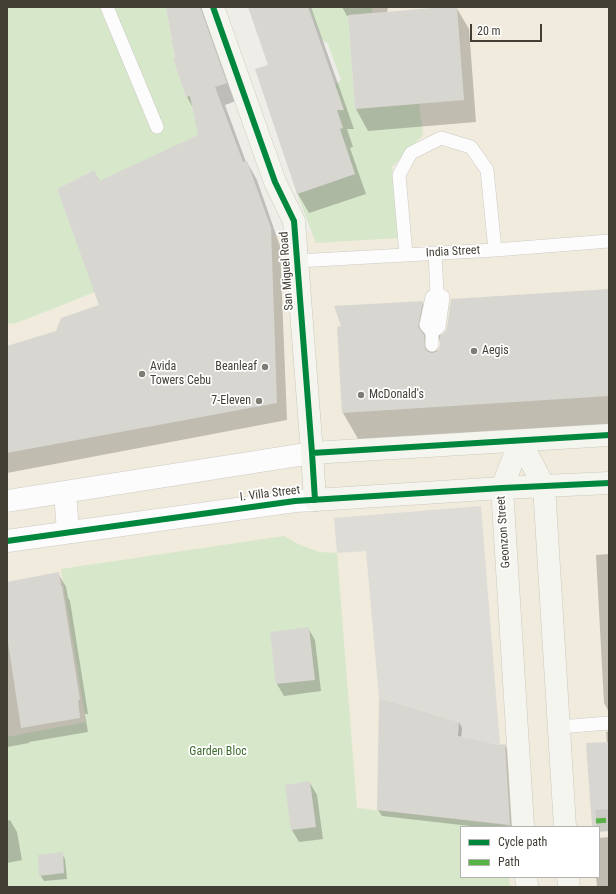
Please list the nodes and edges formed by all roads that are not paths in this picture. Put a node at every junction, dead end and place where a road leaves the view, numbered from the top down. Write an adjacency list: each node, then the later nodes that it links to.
1 (106, 7): 3 (lane)
2 (213, 7): 8 (street, San Miguel Road)
3 (157, 127)
4 (609, 242): 5 (lane, India Street)
5 (496, 250): 6 (lane, India Street); 7 (lane)
6 (435, 253): 7 (lane, India Street); 9 (lane)
7 (406, 255): 8 (lane, India Street)
8 (297, 261): 12 (street, San Miguel Road)
9 (437, 293): 9 (lane)
10 (609, 435): 11 (street)
11 (520, 441): 12 (street); 14 (street); 15 (street, Geonzon Street)
12 (312, 453): 16 (street); 17 (street, San Miguel Road)
13 (609, 483): 14 (street, I. Villa Street)
14 (544, 486): 15 (street, I. Villa Street); 22 (street)
15 (502, 488): 17 (street, I. Villa Street); 23 (street, Geonzon Street)
16 (65, 492): 18 (street); 19 (street)
17 (315, 500): 19 (street, I. Villa Street)
18 (7, 501)
19 (68, 532): 20 (street, I. Villa Street)
20 (7, 541)
21 (609, 723): 22 (lane)
22 (559, 727): 24 (street)
23 (523, 826)
24 (565, 826)

